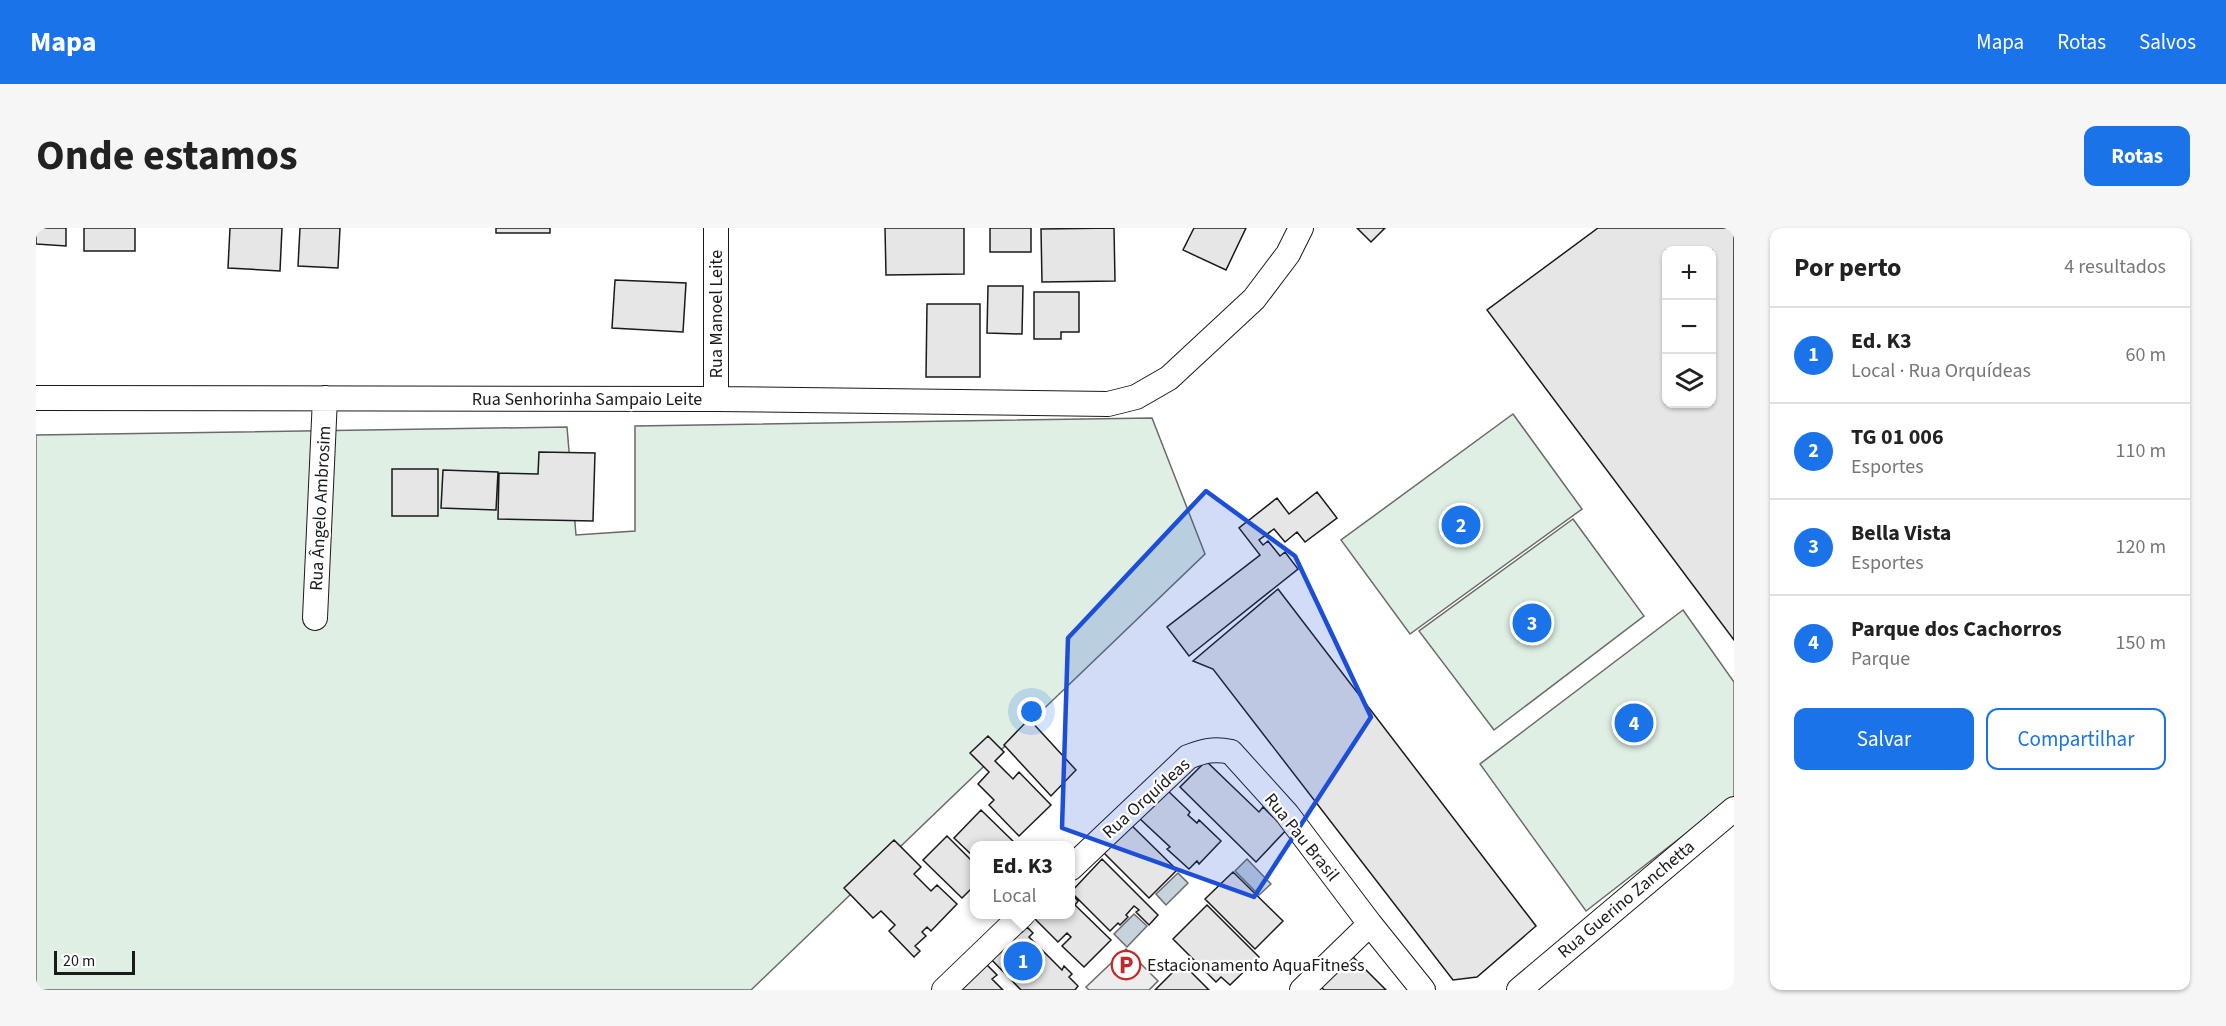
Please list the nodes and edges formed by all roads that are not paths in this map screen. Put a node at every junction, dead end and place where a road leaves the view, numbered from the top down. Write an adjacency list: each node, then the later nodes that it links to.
1 (716, 228): 5 (street, Rua Manoel Leite)
2 (1301, 228): 5 (street, Rua Senhorinha Sampaio Leite)
3 (36, 398): 4 (street, Rua Senhorinha Sampaio Leite)
4 (325, 398): 5 (street, Rua Senhorinha Sampaio Leite); 6 (street, Rua Ângelo Ambrosim)
5 (716, 399)
6 (315, 618)
7 (1231, 752): 9 (street, Rua Orquídeas); 11 (street, Rua Pau Brasil)
8 (1731, 818): 15 (street, Rua Guerino Zanchetta)
9 (1075, 864)
10 (1019, 919): 12 (street)
11 (1370, 924): 13 (street); 14 (street)
12 (944, 990)
13 (1302, 990)
14 (1423, 990)
15 (1519, 990)

